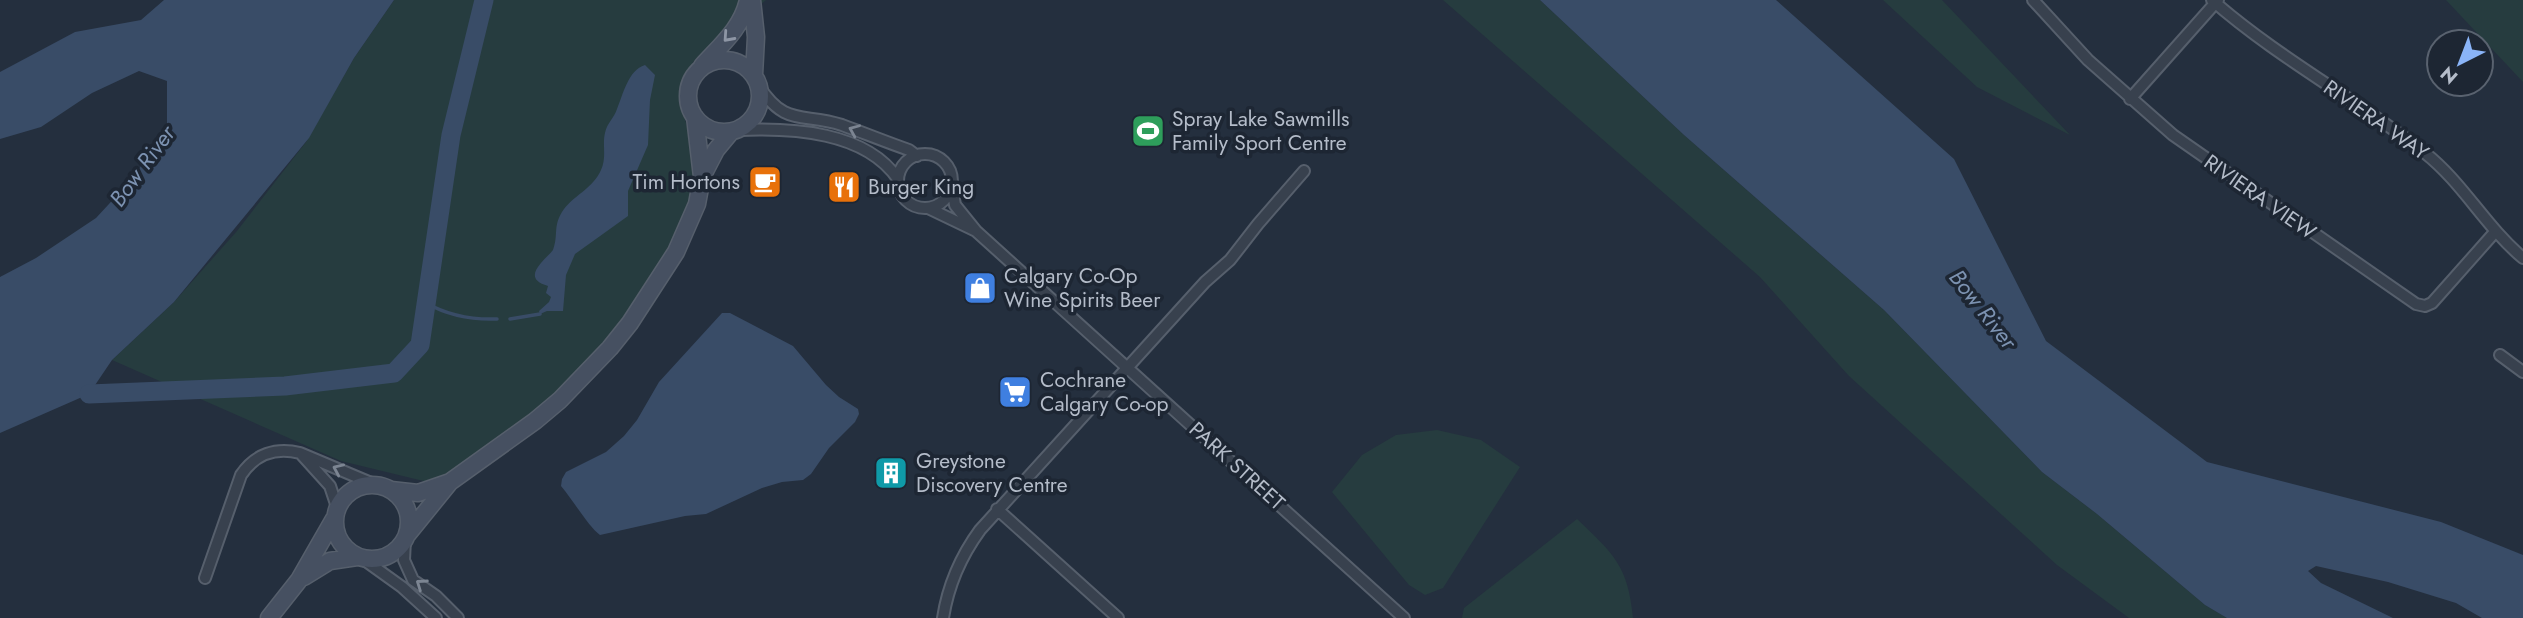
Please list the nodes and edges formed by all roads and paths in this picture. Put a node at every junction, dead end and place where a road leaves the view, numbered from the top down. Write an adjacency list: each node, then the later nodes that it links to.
1 (750, 0): 4 (main road, one-way to 4); 5 (main road)
2 (2033, 0): 6 (street, RIVIERA VIEW)
3 (2215, 1): 6 (street); 16 (street, RIVIERA WAY)
4 (700, 69): 5 (main road); 7 (main road)
5 (756, 80): 8 (main road); 9 (street, one-way to 5)
6 (2130, 99): 16 (street, RIVIERA VIEW)
7 (695, 117): 8 (main road); 11 (main road)
8 (735, 131): 11 (main road); 12 (street)
9 (917, 156): 12 (street); 13 (street)
10 (1304, 171): 19 (street)
11 (702, 177): 22 (main road)
12 (898, 179): 14 (street)
13 (952, 187): 14 (street); 15 (street, PARK STREET)
14 (928, 208): 15 (street, PARK STREET)
15 (976, 231): 19 (street, PARK STREET)
16 (2495, 232): 17 (street, RIVIERA WAY)
17 (2523, 258)
18 (2500, 355): 20 (street)
19 (1128, 366): 24 (street); 35 (street, PARK STREET)
20 (2523, 372)
21 (300, 453): 23 (street, one-way to 21); 25 (street); 28 (street)
22 (450, 482): 23 (main road); 26 (main road)
23 (383, 488): 25 (main road); 26 (main road)
24 (997, 509): 33 (street); 34 (street)
25 (336, 513): 27 (main road); 29 (main road)
26 (406, 538): 27 (main road); 32 (street, one-way to 26)
27 (360, 558): 29 (main road); 31 (street)
28 (205, 578)
29 (299, 580): 30 (main road)
30 (270, 618)
31 (436, 618)
32 (458, 618)
33 (943, 618)
34 (1118, 618)
35 (1404, 618)

